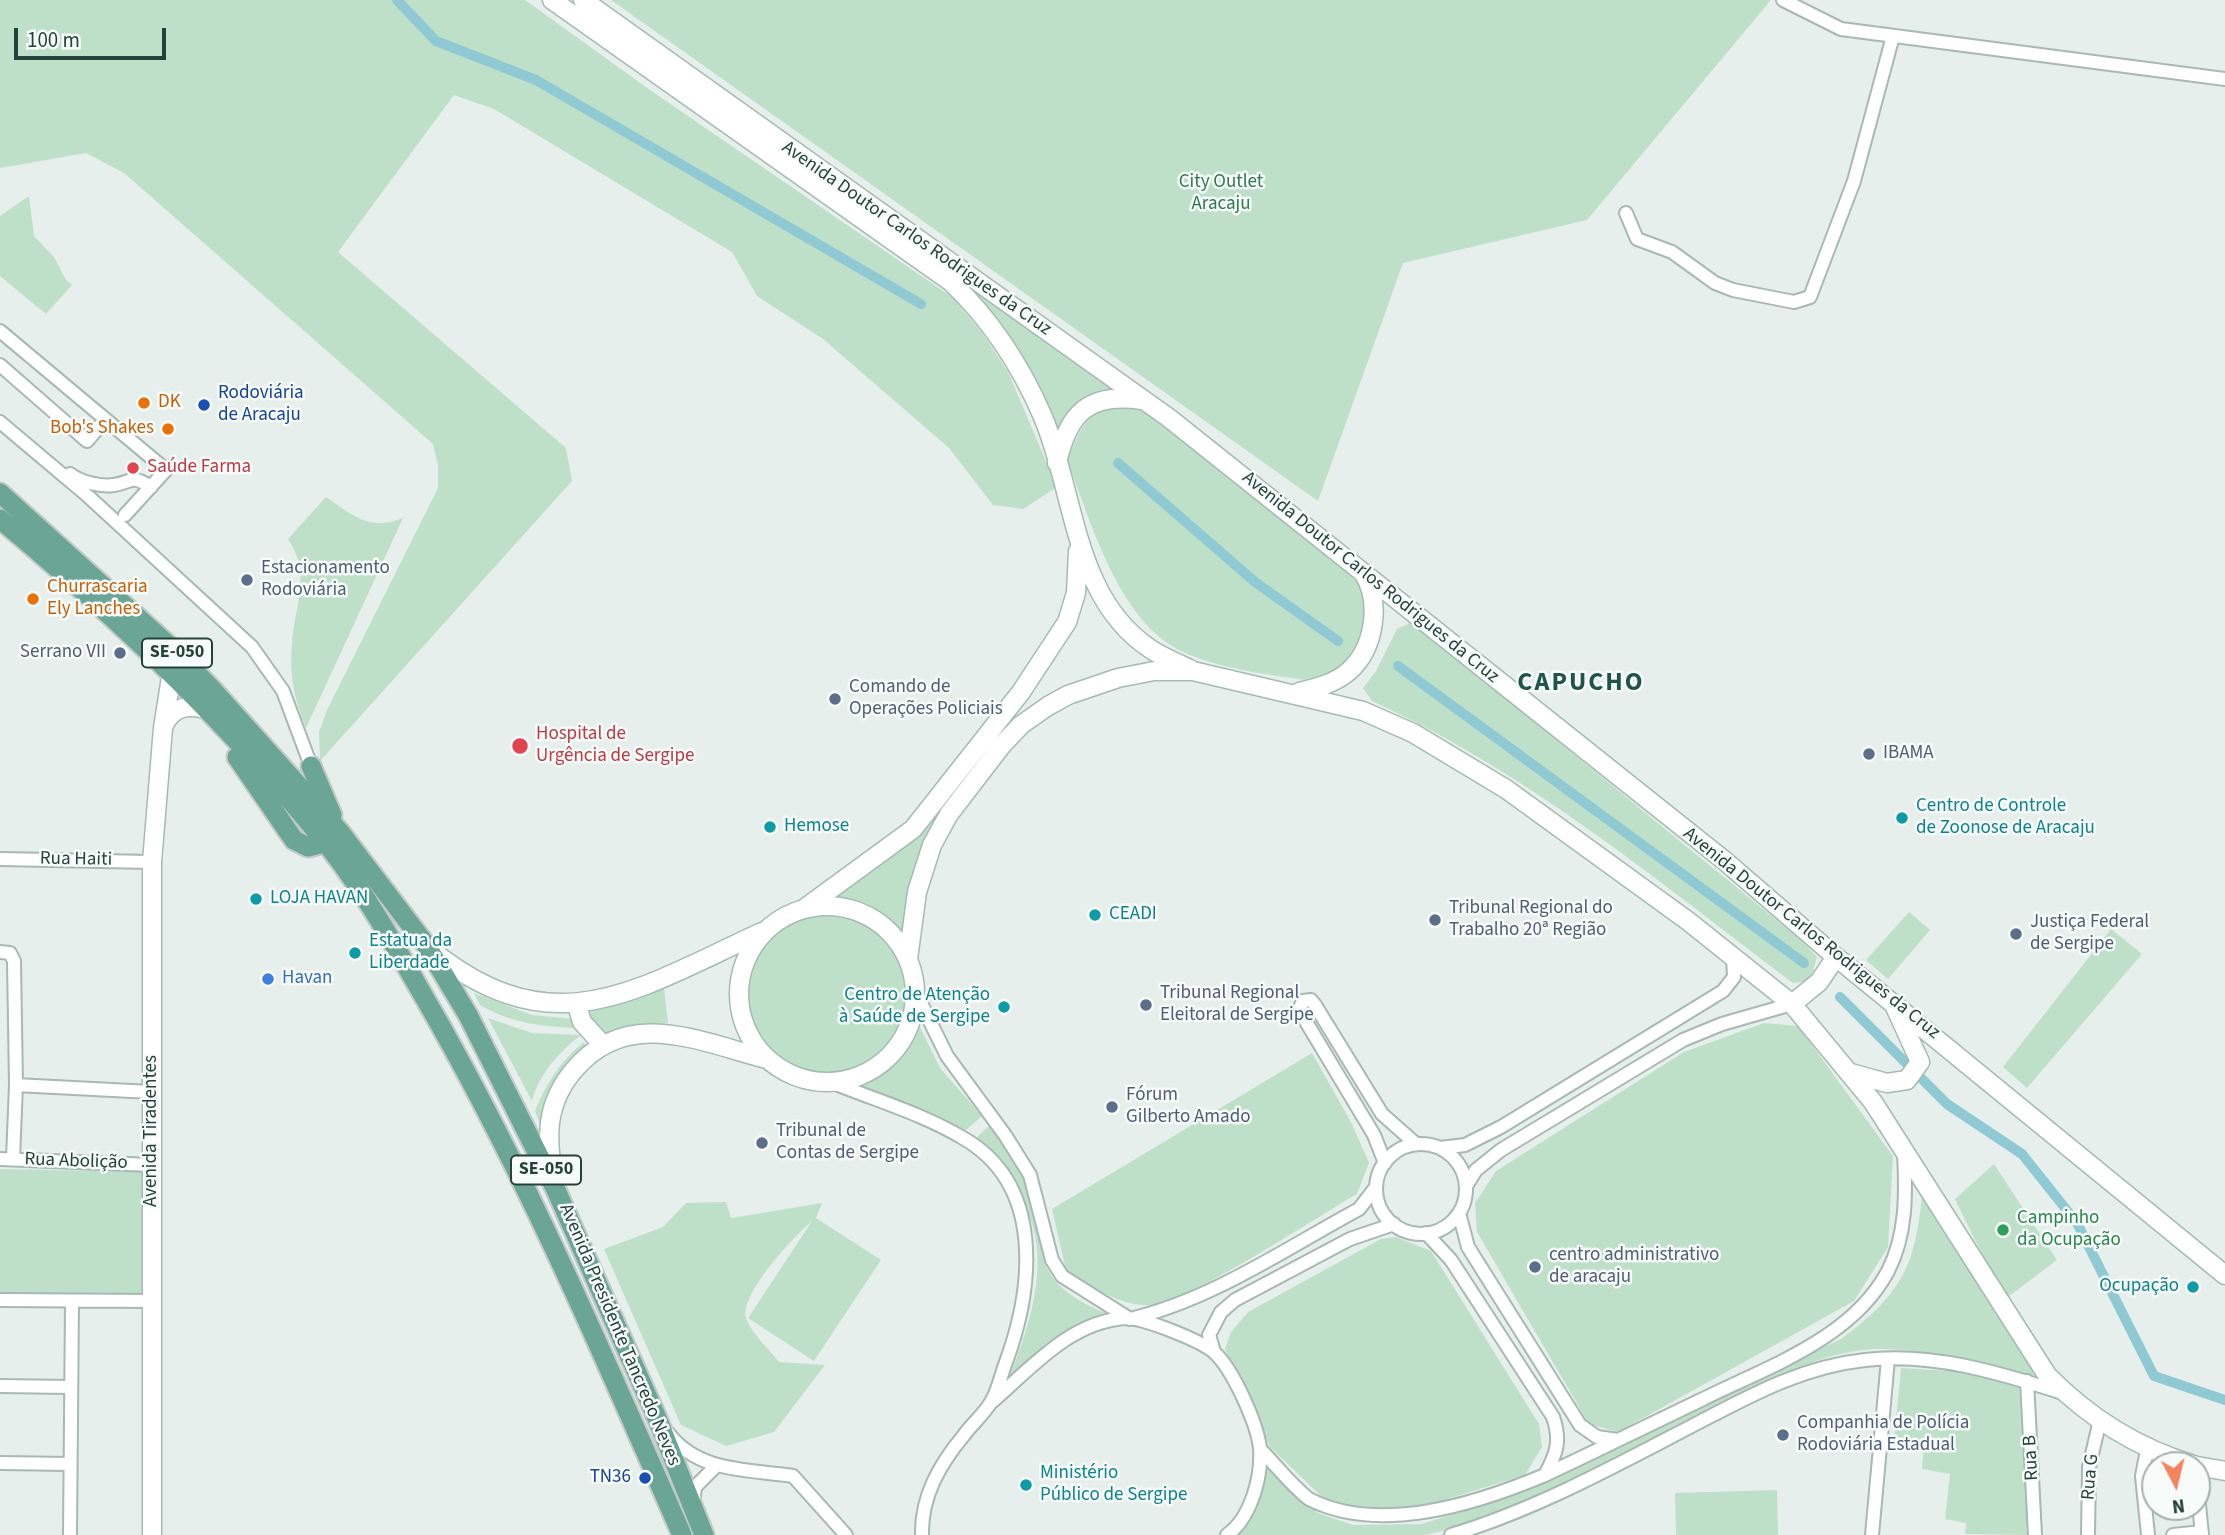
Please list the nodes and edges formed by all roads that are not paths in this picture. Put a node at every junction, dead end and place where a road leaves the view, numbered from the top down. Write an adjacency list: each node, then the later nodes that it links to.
1 (552, 0): 13 (main road, Avenida Doutor Carlos Rodrigues da Cruz)
2 (583, 0): 9 (main road, Avenida Doutor Carlos Rodrigues da Cruz)
3 (1783, 0): 4 (street)
4 (1893, 36): 5 (street); 6 (street)
5 (2225, 79)
6 (1626, 213)
7 (0, 331): 11 (street)
8 (0, 365): 11 (street)
9 (1146, 401): 13 (main road); 19 (main road, Avenida Doutor Carlos Rodrigues da Cruz)
10 (0, 413): 14 (street)
11 (104, 421): 14 (street)
12 (0, 422): 26 (street)
13 (1057, 465): 18 (main road, Avenida Doutor Carlos Rodrigues da Cruz)
14 (151, 487): 16 (street)
15 (0, 493): 27 (main road, Avenida Presidente Tancredo Neves / SE-050)
16 (125, 515)
17 (0, 519): 20 (main road, SE-050)
18 (1077, 537): 21 (main road); 25 (main road)
19 (1363, 572): 22 (main road); 35 (main road, Avenida Doutor Carlos Rodrigues da Cruz)
20 (172, 671): 23 (main road, SE-050); 24 (main road, Avenida Tiradentes)
21 (1193, 671): 22 (main road); 25 (main road)
22 (1296, 693): 34 (main road)
23 (211, 710): 24 (main road); 27 (main road)
24 (163, 728): 29 (main road, Avenida Tiradentes)
25 (994, 741): 30 (main road); 36 (main road)
26 (311, 765): 27 (main road)
27 (334, 835): 32 (main road, Avenida Presidente Tancredo Neves / SE-050); 85 (main road, Avenida Presidente Tancredo Neves / SE-050)
28 (0, 859): 29 (street, Rua Haiti)
29 (152, 862): 46 (main road, Avenida Tiradentes)
30 (804, 909): 31 (main road); 36 (main road)
31 (765, 931): 40 (main road); 42 (main road)
32 (426, 945): 40 (main road); 55 (main road, Avenida Presidente Tancredo Neves / SE-050)
33 (0, 951): 45 (street)
34 (1733, 956): 39 (main road); 48 (street)
35 (1836, 957): 38 (main road, Avenida Doutor Carlos Rodrigues da Cruz); 39 (main road)
36 (908, 960): 37 (main road)
37 (915, 990): 44 (main road); 63 (street)
38 (1892, 1000): 43 (main road); 59 (main road, Avenida Doutor Carlos Rodrigues da Cruz)
39 (1791, 1004): 43 (main road); 53 (street)
40 (577, 1005): 41 (main road)
41 (602, 1044): 42 (main road); 55 (main road)
42 (768, 1059): 44 (main road)
43 (1851, 1073): 49 (main road)
44 (831, 1082): 70 (street)
45 (16, 1085): 46 (street); 50 (street)
46 (151, 1092): 52 (main road, Avenida Tiradentes)
47 (1416, 1144): 48 (street); 51 (street); 51 (street)
48 (1440, 1148): 53 (street)
49 (1903, 1148): 69 (main road); 73 (street)
50 (6, 1159): 52 (street, Rua Abolição)
51 (1385, 1163): 54 (street)
52 (152, 1165): 61 (main road, Avenida Tiradentes)
53 (1466, 1185): 56 (street)
54 (1376, 1187): 57 (street); 63 (street)
55 (556, 1190): 71 (main road, Avenida Presidente Tancredo Neves / SE-050)
56 (1459, 1213): 58 (street); 73 (street)
57 (1394, 1224): 58 (street); 64 (street)
58 (1426, 1233): 80 (street)
59 (2225, 1275)
60 (0, 1300): 62 (street)
61 (153, 1301): 62 (street); 84 (main road, Avenida Tiradentes)
62 (72, 1302): 68 (street)
63 (1130, 1319): 64 (street); 70 (street)
64 (1214, 1352): 74 (street)
65 (1888, 1359): 66 (street); 90 (street); 91 (street)
66 (2027, 1381): 69 (street); 92 (street, Rua B)
67 (0, 1386): 68 (street)
68 (70, 1387): 78 (street)
69 (2065, 1394): 72 (main road)
70 (992, 1402): 88 (street)
71 (657, 1418): 79 (street); 81 (main road, Avenida Presidente Tancredo Neves / SE-050)
72 (2101, 1420): 75 (main road); 93 (street, Rua G)
73 (1618, 1440): 80 (street)
74 (1260, 1449): 80 (street); 89 (street)
75 (2147, 1450): 76 (main road); 94 (street)
76 (2150, 1451)
77 (0, 1463): 78 (street)
78 (70, 1464): 83 (street)
79 (716, 1466): 81 (street); 87 (street)
80 (1545, 1475)
81 (692, 1508): 86 (main road, Avenida Presidente Tancredo Neves / SE-050)
82 (2202, 1533): 95 (street)
83 (70, 1535)
84 (152, 1535)
85 (682, 1535)
86 (704, 1535)
87 (846, 1535)
88 (922, 1535)
89 (1227, 1535)
90 (1451, 1535)
91 (1872, 1535)
92 (2035, 1535)
93 (2088, 1535)
94 (2148, 1535)
95 (2173, 1535)

